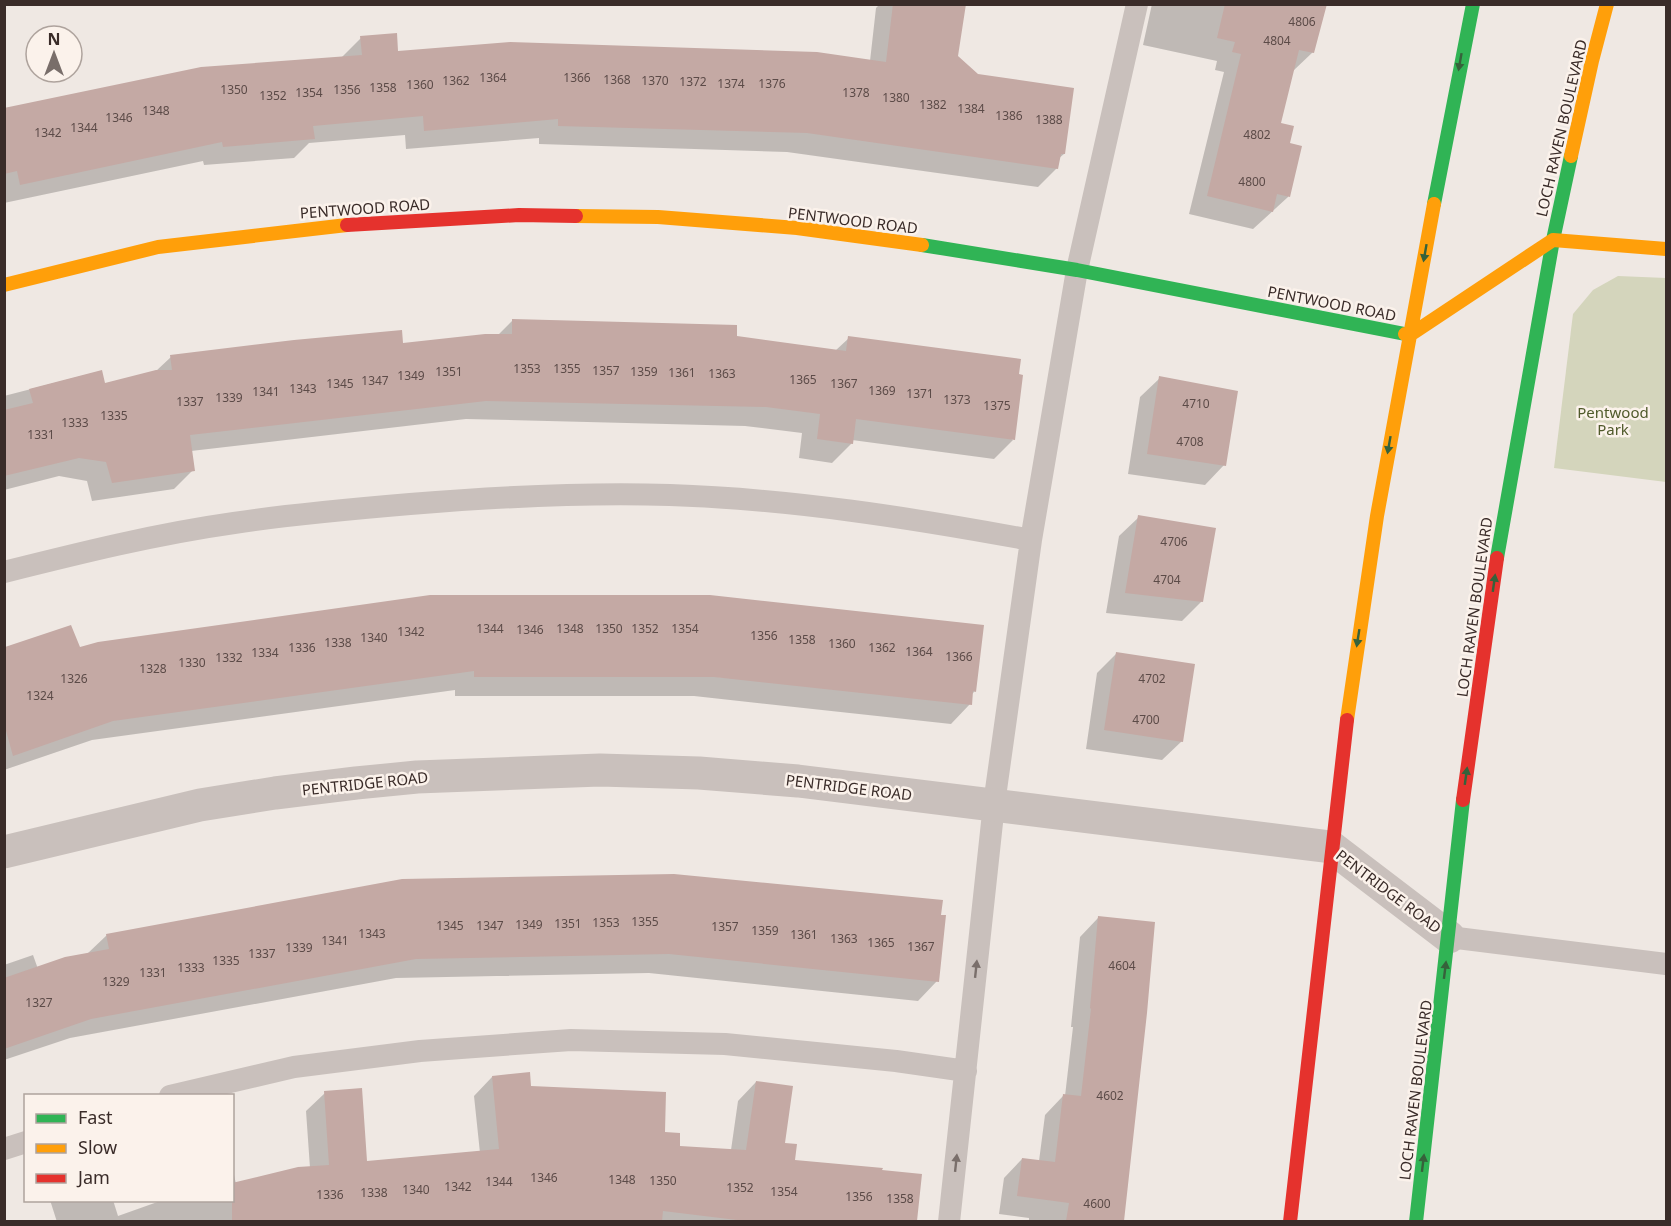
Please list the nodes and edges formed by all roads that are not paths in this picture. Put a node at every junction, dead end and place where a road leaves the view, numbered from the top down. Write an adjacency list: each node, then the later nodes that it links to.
1 (1137, 4): 6 (lane)
2 (1473, 4): 8 (main road, one-way to 8)
3 (1607, 4): 4 (main road, LOCH RAVEN BOULEVARD)
4 (1553, 240): 5 (main road); 8 (main road, PENTWOOD ROAD); 14 (main road, LOCH RAVEN BOULEVARD, one-way to 4)
5 (1666, 249)
6 (1077, 270): 7 (main road, PENTWOOD ROAD); 8 (main road, PENTWOOD ROAD); 9 (lane)
7 (4, 285)
8 (1410, 335): 12 (main road, one-way to 12)
9 (1031, 540): 10 (lane); 11 (lane)
10 (4, 572)
11 (994, 804): 12 (street, PENTRIDGE ROAD); 13 (street, PENTRIDGE ROAD); 16 (lane, one-way to 11)
12 (1331, 847): 14 (street, PENTRIDGE ROAD); 21 (main road)
13 (4, 852)
14 (1449, 937): 15 (lane, PENTRIDGE ROAD); 22 (main road, LOCH RAVEN BOULEVARD, one-way to 14)
15 (1666, 964)
16 (966, 1071): 17 (lane); 20 (lane, one-way to 16)
17 (174, 1094)
18 (24, 1143): 19 (lane)
19 (4, 1149)
20 (950, 1221)
21 (1290, 1221)
22 (1416, 1221)

